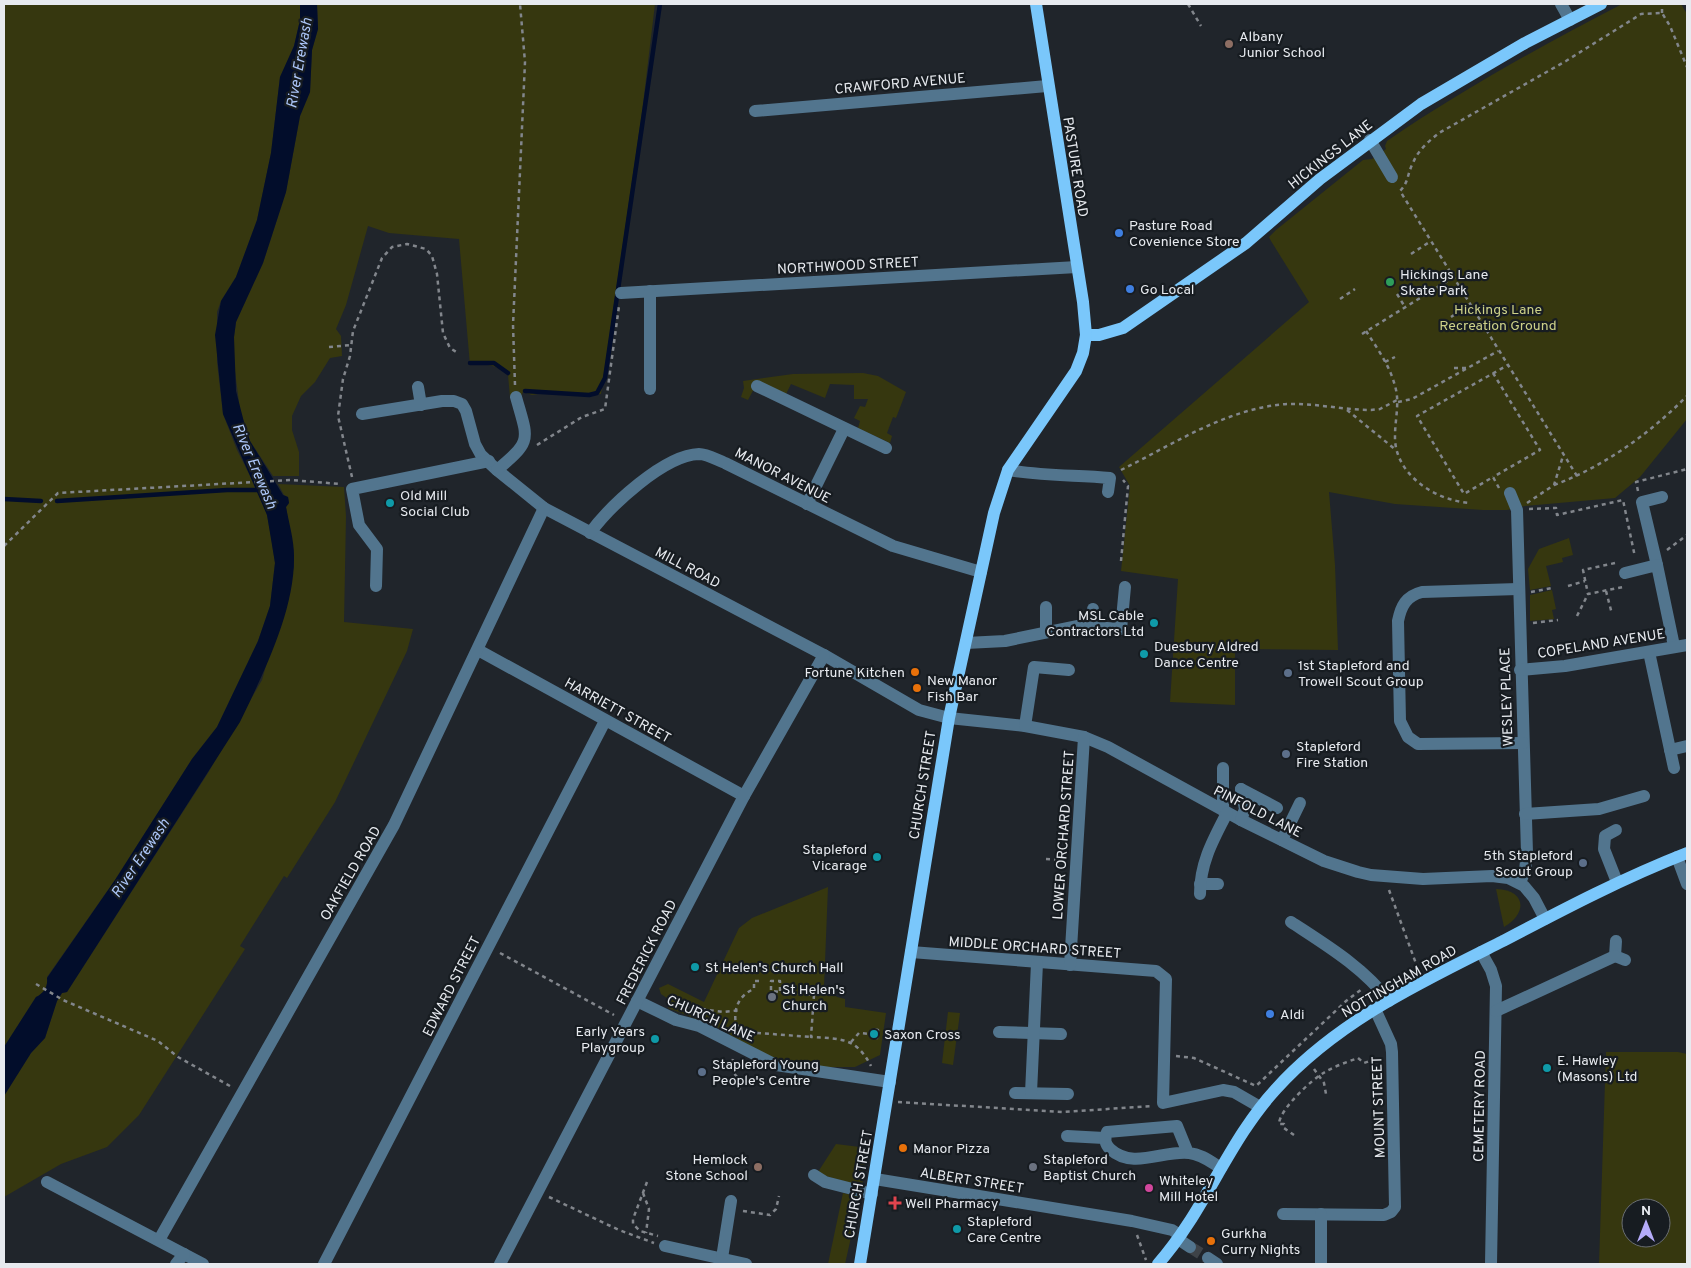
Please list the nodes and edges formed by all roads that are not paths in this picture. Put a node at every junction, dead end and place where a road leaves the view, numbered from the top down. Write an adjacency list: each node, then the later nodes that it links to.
1 (1036, 4): 5 (main road, PASTURE ROAD)
2 (1561, 4): 4 (street)
3 (1601, 4): 4 (main road, HICKINGS LANE)
4 (1570, 20): 7 (main road, HICKINGS LANE)
5 (1047, 86): 6 (street, CRAWFORD AVENUE); 9 (main road, PASTURE ROAD)
6 (754, 110)
7 (1370, 140): 8 (street); 12 (main road, HICKINGS LANE)
8 (1392, 177)
9 (1077, 267): 10 (street, NORTHWOOD STREET); 12 (main road, PASTURE ROAD)
10 (650, 291): 11 (street, NORTHWOOD STREET); 15 (street)
11 (621, 293)
12 (1086, 334): 22 (main road, CHURCH STREET)
13 (757, 386): 19 (street)
14 (418, 387): 17 (street)
15 (650, 388)
16 (516, 397): 21 (street)
17 (421, 405): 18 (street); 21 (street, MILL ROAD)
18 (362, 414)
19 (844, 428): 20 (street); 26 (street)
20 (886, 448)
21 (493, 466): 27 (street, MILL ROAD); 32 (street)
22 (1008, 470): 23 (street); 31 (main road, CHURCH STREET)
23 (1108, 492)
24 (1507, 495): 34 (street, WESLEY PLACE)
25 (1662, 497): 29 (street)
26 (807, 504): 28 (street, MANOR AVENUE); 31 (street, MANOR AVENUE)
27 (544, 508): 28 (street, MILL ROAD); 41 (street, OAKFIELD ROAD)
28 (590, 533): 43 (street, MILL ROAD)
29 (1656, 566): 30 (street); 40 (street)
30 (1623, 567)
31 (981, 572): 39 (main road, CHURCH STREET)
32 (376, 586)
33 (1125, 587): 37 (street)
34 (1518, 592): 45 (street, WESLEY PLACE); 50 (street)
35 (1046, 608): 38 (street)
36 (1093, 609): 37 (street)
37 (1091, 626): 38 (street)
38 (1046, 632): 39 (street)
39 (966, 643): 46 (main road, CHURCH STREET)
40 (1681, 646): 42 (street, COPELAND AVENUE)
41 (478, 650): 47 (street, HARRIETT STREET); 100 (street, OAKFIELD ROAD)
42 (1649, 652): 45 (street, COPELAND AVENUE); 52 (street)
43 (824, 655): 46 (street, MILL ROAD); 55 (street, FREDERICK ROAD)
44 (1069, 670): 48 (street)
45 (1520, 670): 50 (street, WESLEY PLACE)
46 (948, 718): 48 (street, PINFOLD LANE); 72 (main road, CHURCH STREET)
47 (605, 722): 55 (street, HARRIETT STREET); 107 (street, EDWARD STREET)
48 (1025, 726): 49 (street, PINFOLD LANE)
49 (1084, 737): 59 (street, PINFOLD LANE); 75 (street, LOWER ORCHARD STREET)
50 (1523, 743): 60 (street, WESLEY PLACE)
51 (1687, 746): 52 (street)
52 (1670, 750): 54 (street)
53 (1223, 768): 59 (street)
54 (1674, 768)
55 (744, 796): 76 (street, FREDERICK ROAD)
56 (1644, 796): 60 (street)
57 (1300, 803): 63 (street)
58 (1278, 808): 61 (street)
59 (1225, 812): 61 (street, PINFOLD LANE); 67 (street)
60 (1526, 814): 66 (street, WESLEY PLACE)
61 (1241, 820): 63 (street, PINFOLD LANE)
62 (1616, 830): 65 (street)
63 (1282, 840): 66 (street, PINFOLD LANE)
64 (1682, 855): 65 (main road, NOTTINGHAM ROAD); 68 (street)
65 (1617, 882): 69 (main road, NOTTINGHAM ROAD)
66 (1520, 883): 69 (street)
67 (1218, 884)
68 (1687, 884)
69 (1544, 919): 73 (main road, NOTTINGHAM ROAD)
70 (1291, 922): 77 (street)
71 (1616, 941): 79 (street)
72 (911, 952): 74 (street, MIDDLE ORCHARD STREET); 83 (main road, CHURCH STREET)
73 (1481, 952): 77 (main road, NOTTINGHAM ROAD); 79 (street, CEMETERY ROAD)
74 (1037, 963): 75 (street, MIDDLE ORCHARD STREET); 81 (street)
75 (1070, 965): 87 (street, MIDDLE ORCHARD STREET)
76 (637, 1001): 83 (street, CHURCH LANE); 108 (street, FREDERICK ROAD)
77 (1389, 1001): 78 (main road, NOTTINGHAM ROAD)
78 (1375, 1009): 87 (main road, NOTTINGHAM ROAD); 98 (street, MOUNT STREET)
79 (1496, 1011): 113 (street, CEMETERY ROAD)
80 (999, 1032): 81 (street)
81 (1034, 1034): 82 (street); 85 (street)
82 (1061, 1034)
83 (884, 1081): 93 (main road, CHURCH STREET)
84 (1014, 1093): 85 (street)
85 (1031, 1093): 86 (street)
86 (1068, 1094)
87 (1260, 1107): 91 (main road, NOTTINGHAM ROAD)
88 (1067, 1136): 89 (street)
89 (1104, 1138): 90 (street); 90 (street)
90 (1188, 1153): 91 (street)
91 (1221, 1168): 99 (main road, NOTTINGHAM ROAD)
92 (814, 1175): 95 (street)
93 (875, 1179): 95 (main road, CHURCH STREET); 99 (street, ALBERT STREET)
94 (47, 1182): 100 (street)
95 (872, 1194): 110 (main road, CHURCH STREET)
96 (730, 1205): 104 (street)
97 (1283, 1214): 98 (street)
98 (1315, 1214): 112 (street)
99 (1179, 1237): 102 (street, ALBERT STREET); 111 (main road, NOTTINGHAM ROAD)
100 (164, 1243): 103 (street)
101 (665, 1246): 104 (street)
102 (1190, 1247)
103 (184, 1254): 105 (street); 106 (street)
104 (716, 1259): 109 (street)
105 (176, 1264)
106 (203, 1264)
107 (324, 1264)
108 (500, 1264)
109 (746, 1264)
110 (860, 1264)
111 (1158, 1264)
112 (1321, 1264)
113 (1491, 1264)

